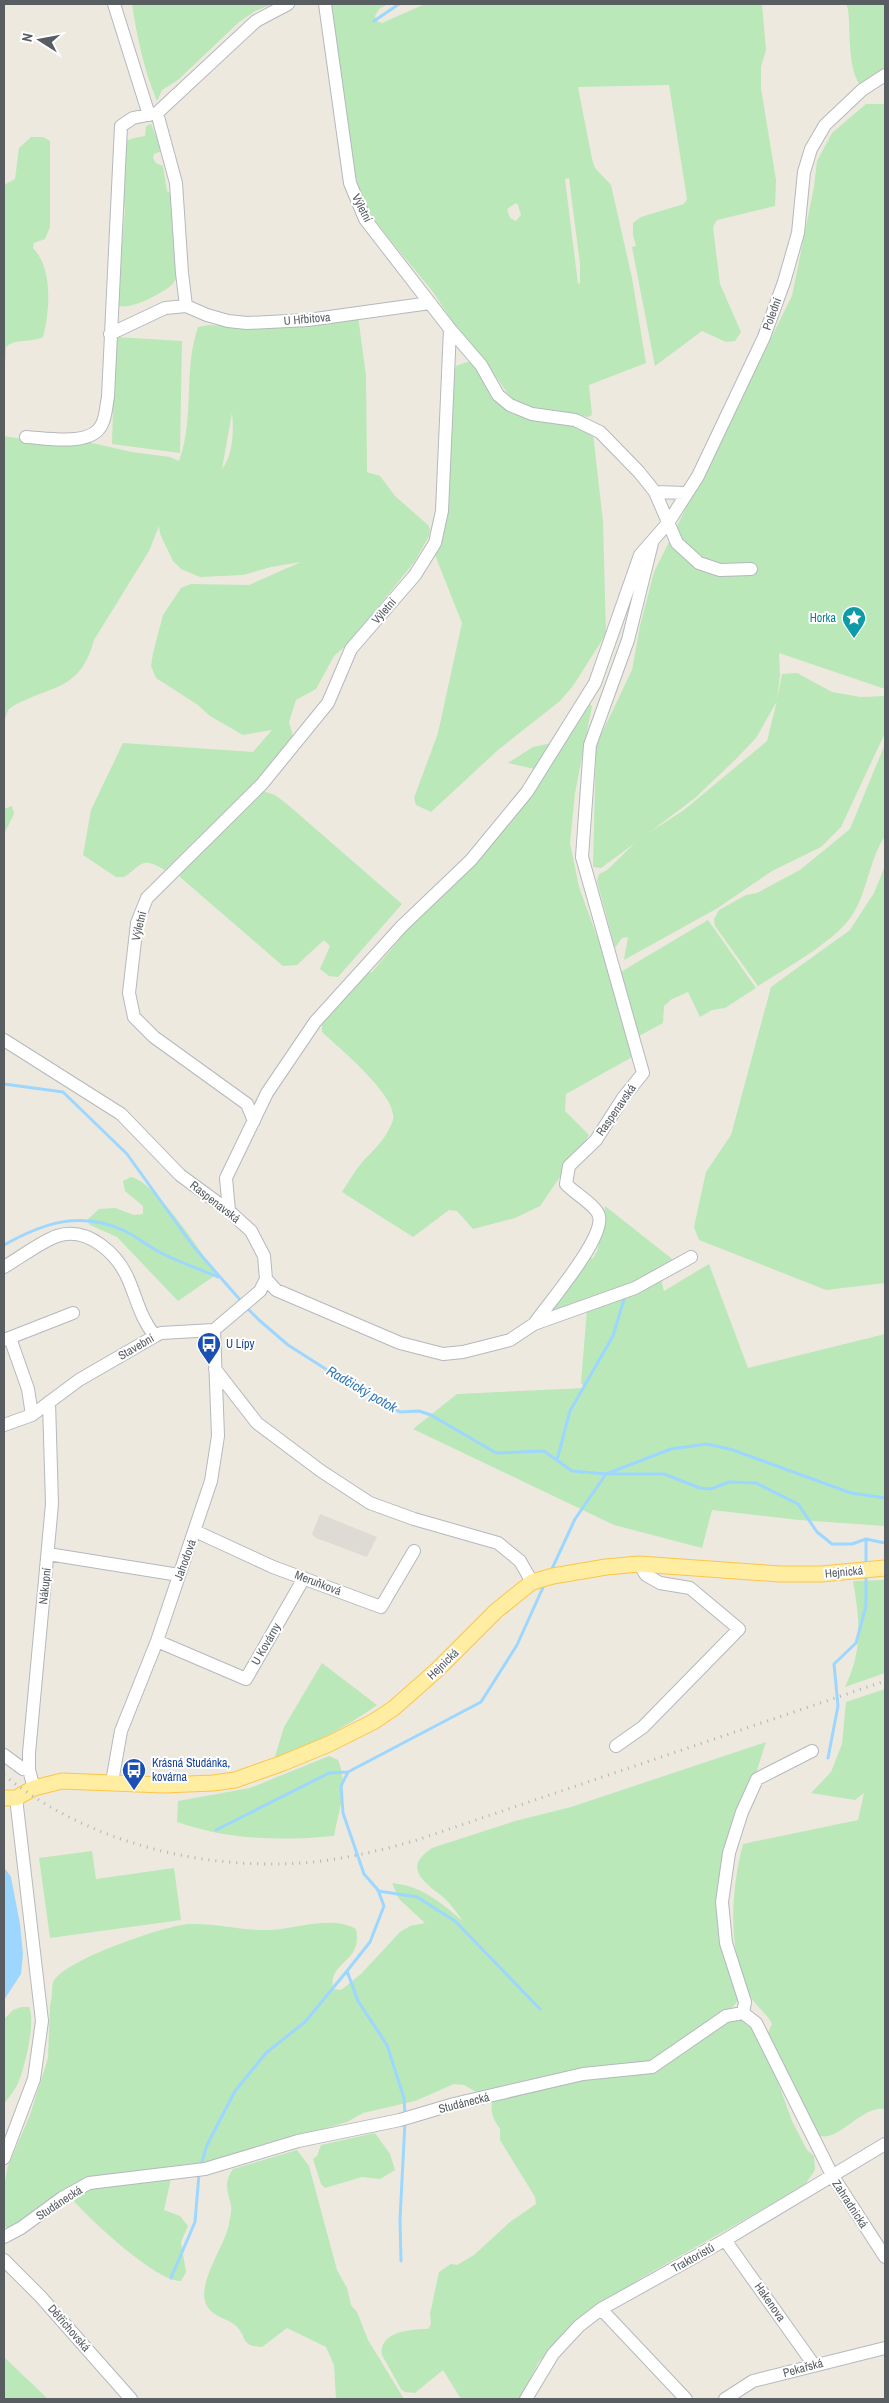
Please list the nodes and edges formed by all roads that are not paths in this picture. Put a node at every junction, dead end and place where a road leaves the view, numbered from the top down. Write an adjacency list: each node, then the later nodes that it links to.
1 (114, 4): 5 (street)
2 (288, 4): 5 (street)
3 (325, 4): 6 (street, Výletní)
4 (885, 75): 12 (street, Polední)
5 (153, 114): 7 (street); 9 (street)
6 (430, 303): 7 (street, U Hřbitova); 8 (street, Výletní)
7 (186, 306): 9 (street)
8 (450, 329): 11 (street); 17 (street, Výletní)
9 (110, 334): 10 (street)
10 (26, 437)
11 (655, 492): 12 (street); 13 (street)
12 (687, 493): 13 (street, Polední)
13 (668, 523): 14 (street, Polední); 15 (street)
14 (653, 538): 17 (street, Polední); 23 (street, Raspenavská)
15 (751, 569)
16 (4, 1040): 18 (street, Raspenavská)
17 (254, 1121): 18 (street, Polední)
18 (229, 1210): 21 (street, Raspenavská)
19 (692, 1256): 23 (street, Raspenavská)
20 (4, 1267): 25 (street)
21 (266, 1279): 23 (street, Raspenavská); 24 (street)
22 (73, 1312): 26 (street)
23 (534, 1324)
24 (214, 1330): 25 (street, Stavební); 27 (street, Jahodová)
25 (155, 1336): 28 (street, Stavební)
26 (7, 1339): 29 (street)
27 (215, 1370): 31 (street, Jahodová); 38 (street)
28 (49, 1402): 29 (street, Stavební); 33 (street, Nákupní)
29 (32, 1415): 30 (street, Stavební)
30 (4, 1425)
31 (195, 1531): 36 (street, Jahodová); 37 (street, Meruňková)
32 (414, 1551): 37 (street, Meruňková)
33 (48, 1554): 36 (street); 43 (street, Nákupní)
34 (639, 1564): 35 (main road, Hejnická); 38 (main road, Hejnická); 40 (street)
35 (885, 1568)
36 (179, 1575): 39 (street, Jahodová)
37 (304, 1578): 39 (street, U Kovárny)
38 (532, 1582): 44 (main road, Hejnická)
39 (158, 1641): 44 (street, Jahodová)
40 (616, 1746)
41 (812, 1751): 47 (street)
42 (4, 1755): 43 (street)
43 (29, 1770): 45 (street, Nákupní)
44 (112, 1782): 45 (main road, Hejnická)
45 (34, 1788): 46 (main road, Hejnická)
46 (10, 1798): 49 (street)
47 (743, 2014): 50 (street); 51 (street, Studánecká)
48 (885, 2144): 50 (street, Traktoristů)
49 (4, 2158)
50 (832, 2175): 52 (street, Traktoristů); 53 (street, Zahradnická)
51 (4, 2237)
52 (725, 2240): 55 (street, Traktoristů); 57 (street, Hakenova)
53 (885, 2258)
54 (4, 2260): 58 (street, Dětřichovská)
55 (602, 2309): 59 (street, Traktoristů); 60 (street)
56 (885, 2348): 57 (street, Pekařská)
57 (814, 2365): 61 (street, Pekařská)
58 (131, 2399)
59 (526, 2399)
60 (686, 2399)
61 (725, 2399)

